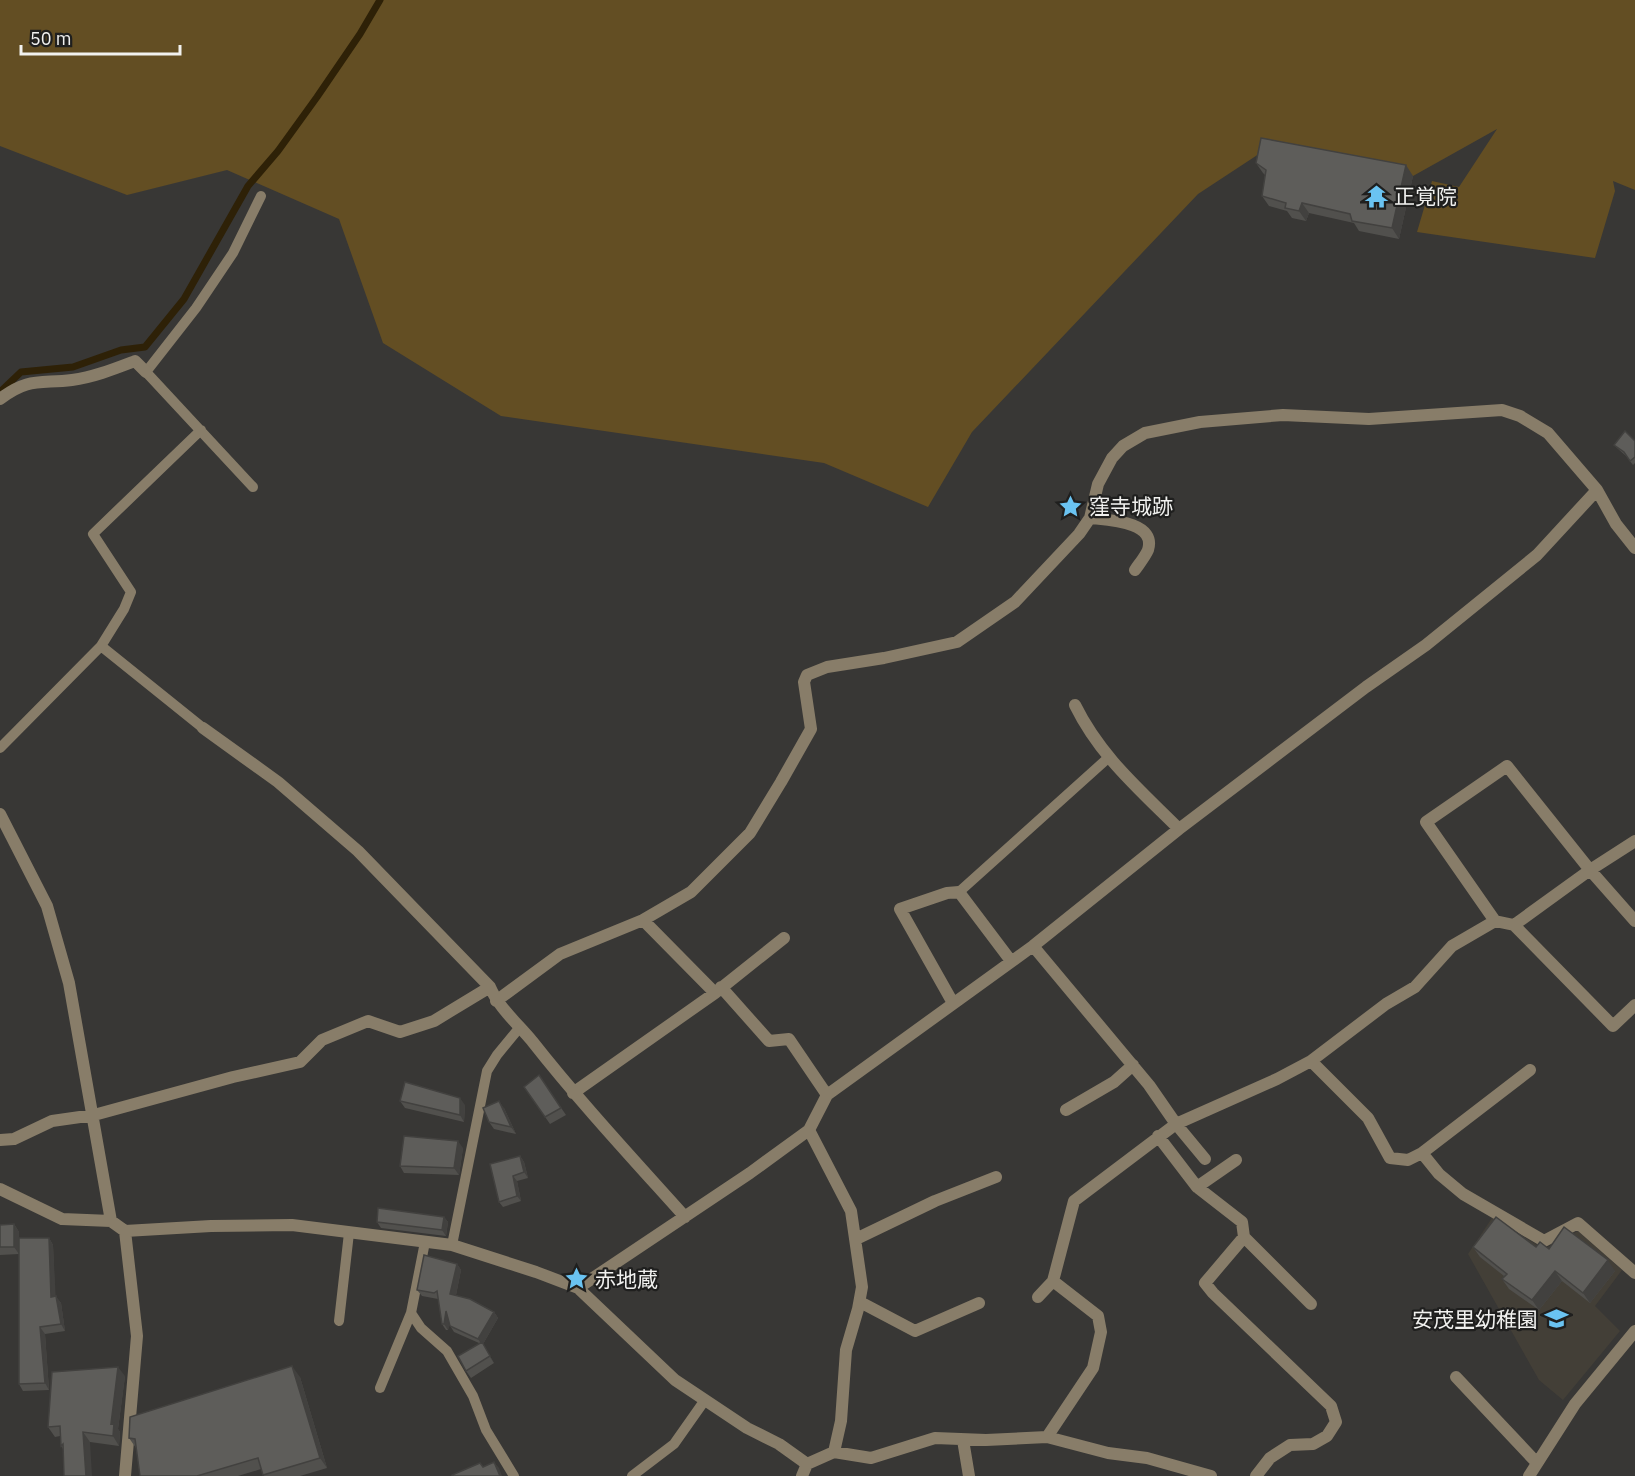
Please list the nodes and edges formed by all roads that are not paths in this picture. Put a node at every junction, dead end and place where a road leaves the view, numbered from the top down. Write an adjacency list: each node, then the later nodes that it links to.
1 (261, 196): 2 (lane)
2 (146, 372): 3 (street); 4 (lane)
3 (0, 399)
4 (201, 430): 5 (lane); 10 (lane)
5 (253, 487)
6 (1597, 490): 7 (street); 8 (street); 16 (street)
7 (1090, 518): 9 (street); 20 (street)
8 (1635, 548)
9 (1135, 570)
10 (101, 646): 12 (lane); 13 (lane)
11 (1075, 705): 14 (street)
12 (203, 728): 27 (street)
13 (0, 748)
14 (1108, 758): 16 (street); 19 (lane)
15 (0, 814): 39 (street)
16 (1179, 829): 25 (street)
17 (1635, 842): 18 (street)
18 (1590, 870): 21 (street); 22 (street); 23 (street)
19 (959, 892): 26 (street); 30 (street)
20 (643, 920): 28 (street); 29 (street)
21 (1495, 921): 23 (street); 33 (street)
22 (1635, 921)
23 (1514, 925): 31 (street)
24 (784, 938): 28 (street)
25 (1033, 946): 26 (street); 34 (street)
26 (1011, 961): 30 (street)
27 (490, 987): 29 (street); 39 (street)
28 (718, 990): 36 (street); 37 (street)
29 (496, 1001): 32 (street)
30 (953, 1003): 37 (street)
31 (1635, 1005)
32 (520, 1027): 36 (street); 57 (lane)
33 (1311, 1061): 40 (street); 44 (street)
34 (1133, 1065): 38 (street); 40 (street)
35 (1530, 1070): 44 (street)
36 (573, 1093): 50 (street)
37 (826, 1095): 41 (street)
38 (1066, 1110)
39 (94, 1115): 43 (street); 51 (street)
40 (1176, 1124): 42 (street); 45 (street)
41 (809, 1130): 50 (street); 55 (street)
42 (1158, 1136): 48 (street); 59 (street)
43 (0, 1140)
44 (1422, 1153): 58 (street)
45 (1204, 1159)
46 (1236, 1160): 48 (street)
47 (996, 1177): 55 (street)
48 (1197, 1187): 54 (street)
49 (0, 1189): 51 (street)
50 (685, 1217): 60 (street)
51 (111, 1221): 52 (street)
52 (125, 1231): 53 (street); 76 (street)
53 (349, 1233): 56 (street); 66 (lane)
54 (1244, 1238): 64 (street); 82 (street)
55 (856, 1239): 62 (street)
56 (426, 1242): 57 (street); 65 (lane)
57 (452, 1245): 60 (street)
58 (1635, 1273)
59 (1053, 1281): 61 (street); 71 (street)
60 (578, 1288): 70 (street)
61 (1038, 1297)
62 (860, 1302): 63 (street); 73 (street)
63 (979, 1303)
64 (1311, 1304)
65 (411, 1313): 69 (lane); 77 (lane)
66 (339, 1321)
67 (1635, 1332): 74 (street)
68 (1456, 1377): 74 (street)
69 (380, 1388)
70 (705, 1400): 75 (street); 78 (lane)
71 (1047, 1437): 72 (street); 81 (street)
72 (963, 1440): 73 (street); 80 (street)
73 (834, 1452): 75 (street)
74 (1537, 1463): 83 (street)
75 (807, 1464): 79 (street)
76 (125, 1476)
77 (514, 1476)
78 (632, 1476)
79 (802, 1476)
80 (969, 1476)
81 (1210, 1476)
82 (1256, 1476)
83 (1529, 1476)

